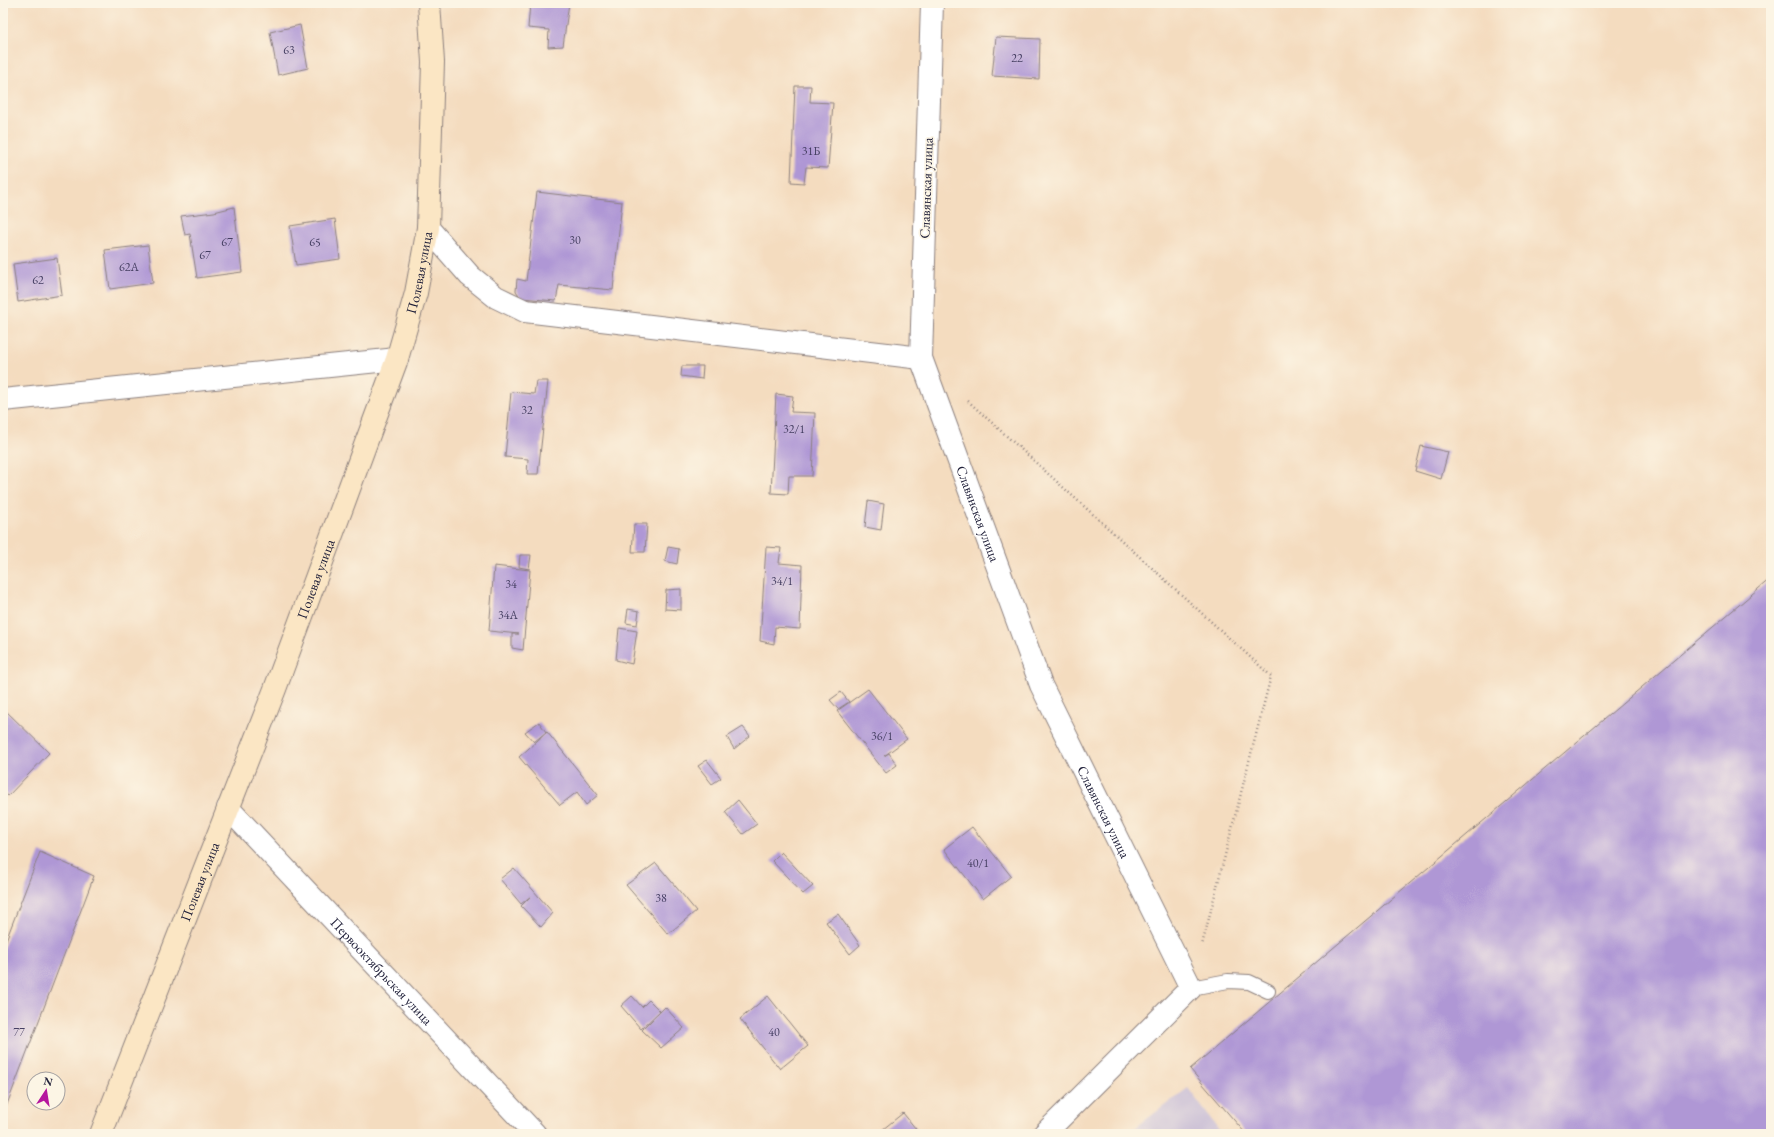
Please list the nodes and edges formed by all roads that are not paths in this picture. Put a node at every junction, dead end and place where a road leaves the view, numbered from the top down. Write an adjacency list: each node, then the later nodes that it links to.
1 (429, 3): 3 (street, Полевая улица)
2 (932, 3): 4 (street, Славянская улица)
3 (428, 228): 4 (street); 5 (street, Полевая улица)
4 (920, 358): 8 (street, Славянская улица)
5 (397, 360): 6 (street); 7 (street, Полевая улица)
6 (3, 400)
7 (228, 808): 10 (street, Полевая улица); 11 (street, Первооктябрьская улица)
8 (1191, 988): 9 (lane); 12 (street)
9 (1268, 991)
10 (101, 1134)
11 (534, 1134)
12 (1044, 1134)

